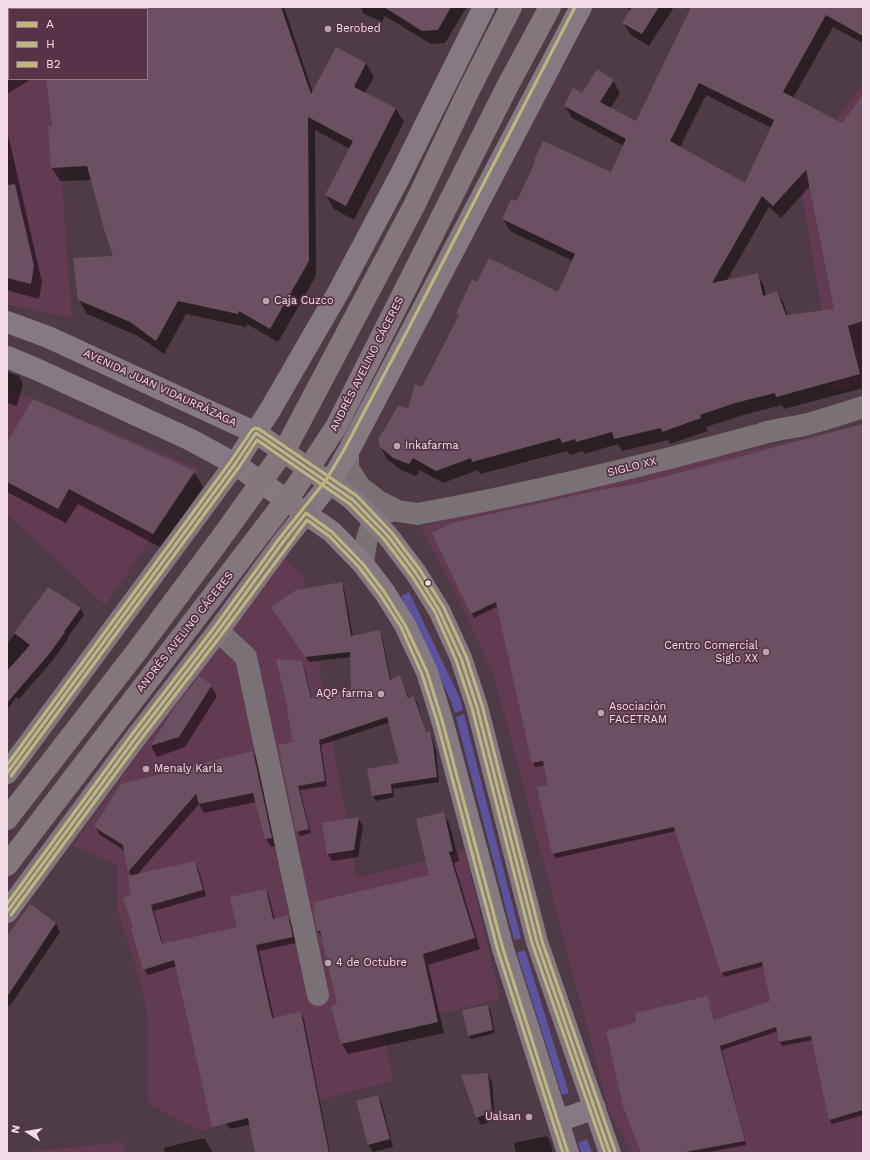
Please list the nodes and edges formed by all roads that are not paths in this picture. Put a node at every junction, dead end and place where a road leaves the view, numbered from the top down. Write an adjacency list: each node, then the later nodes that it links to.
1 (484, 7): 8 (main road)
2 (511, 7): 18 (highway)
3 (550, 7): 19 (highway, ANDRÉS AVELINO CÁCERES)
4 (581, 7): 9 (main road, ANDRÉS AVELINO CÁCERES)
5 (7, 322): 8 (main road, AVENIDA JUAN VIDAURRÁZAGA)
6 (7, 357): 10 (main road)
7 (863, 407): 12 (street, SIGLO XX)
8 (256, 433): 10 (main road); 11 (main road, AVENIDA JUAN VIDAURRÁZAGA)
9 (348, 452): 11 (main road, ANDRÉS AVELINO CÁCERES); 12 (street, SIGLO XX)
10 (234, 464): 13 (main road); 17 (highway)
11 (330, 482): 13 (main road, ANDRÉS AVELINO CÁCERES); 14 (main road, AVENIDA JUAN VIDAURRÁZAGA)
12 (398, 511): 14 (street, SIGLO XX)
13 (306, 513): 15 (main road); 16 (highway)
14 (374, 521): 15 (street); 22 (main road, AVENIDA JUAN VIDAURRÁZAGA)
15 (363, 564): 23 (main road)
16 (218, 631): 20 (highway); 21 (street)
17 (7, 773)
18 (7, 819)
19 (7, 865)
20 (7, 912)
21 (318, 995)
22 (596, 1108): 23 (main road); 25 (main road, AVENIDA JUAN VIDAURRÁZAGA)
23 (558, 1121): 24 (main road)
24 (568, 1153)
25 (610, 1153)

